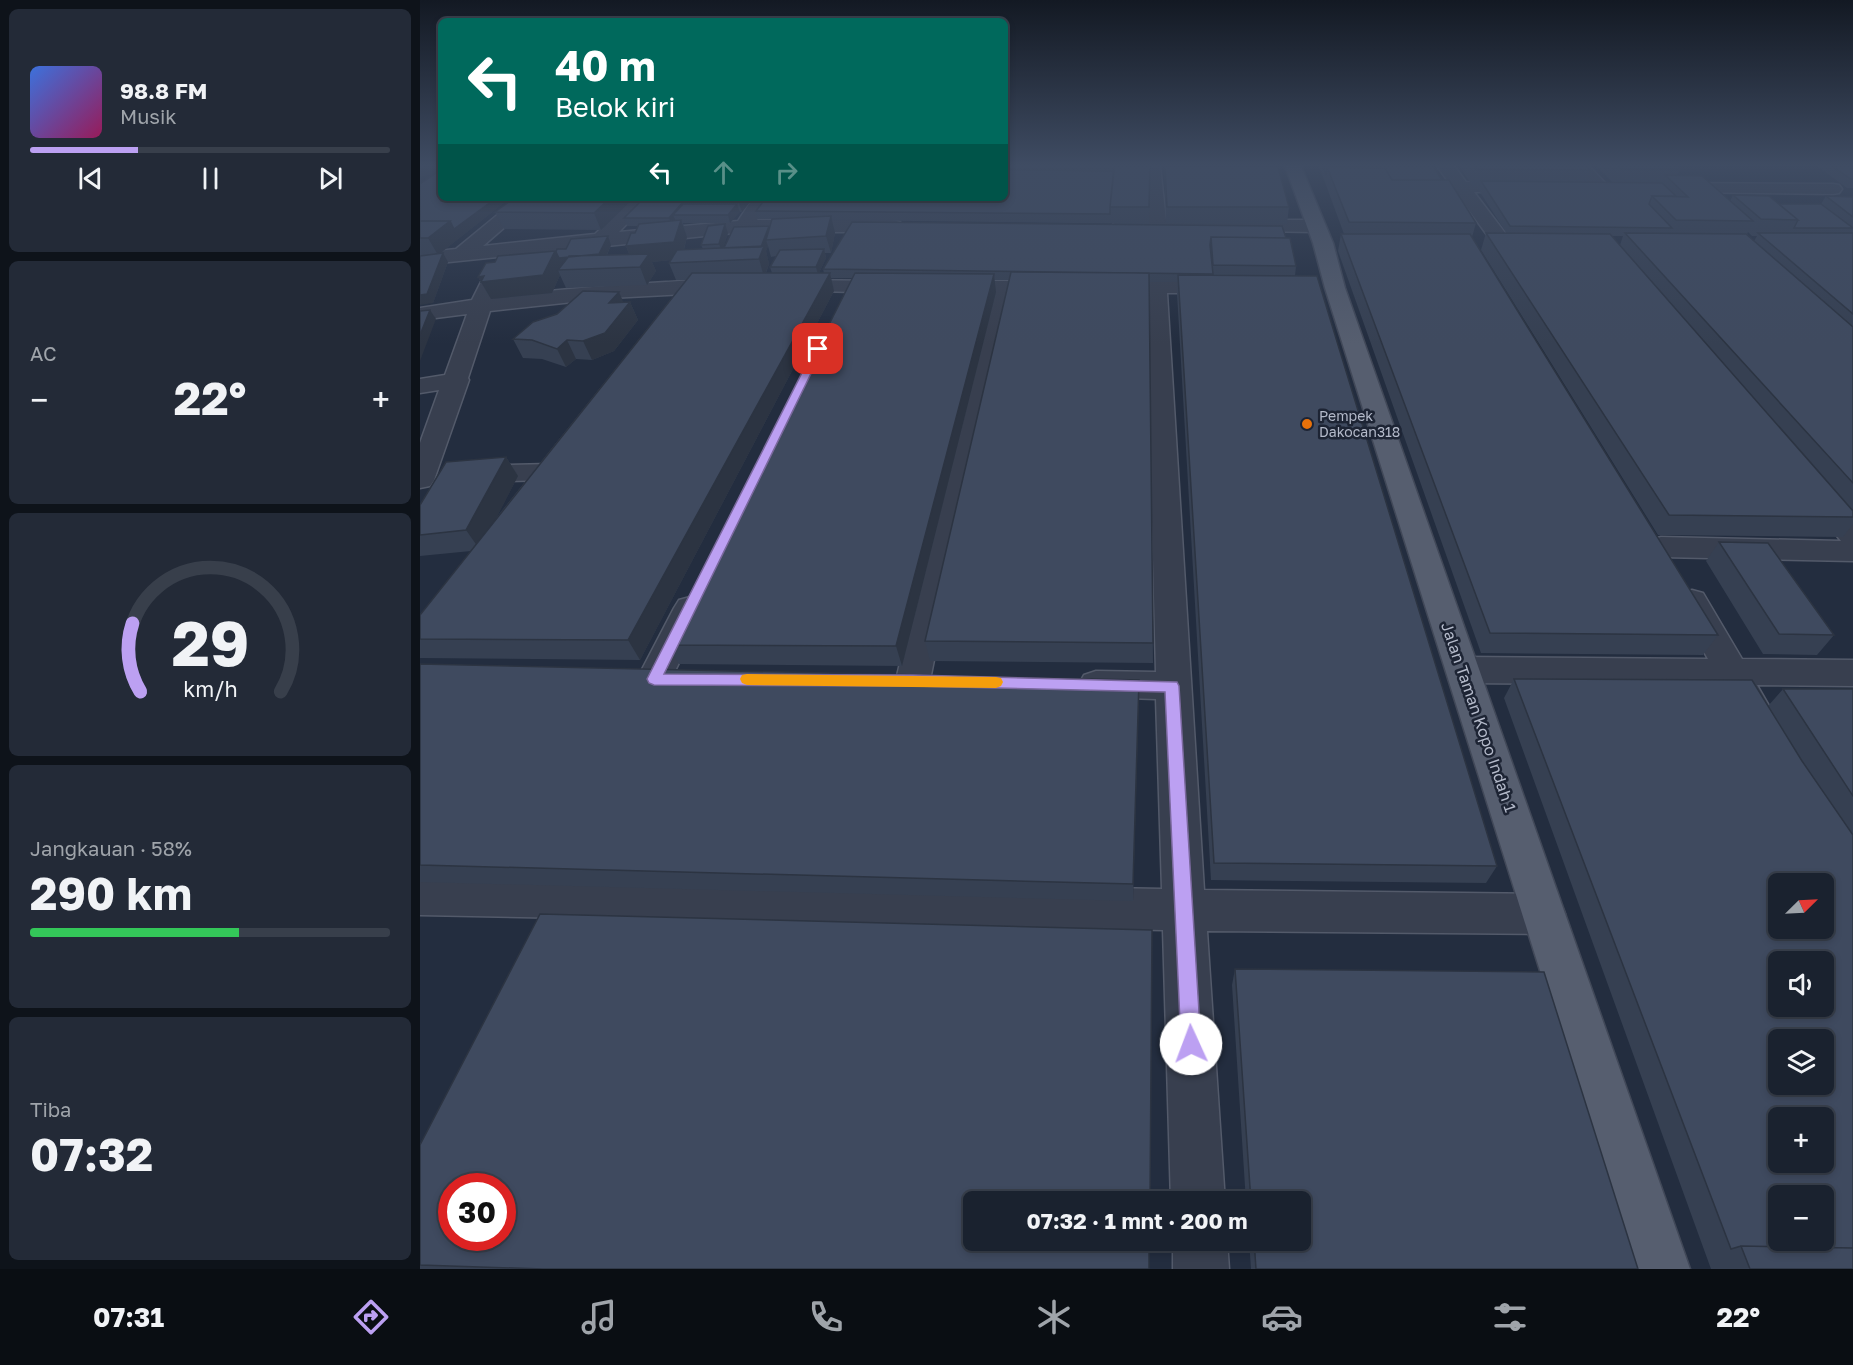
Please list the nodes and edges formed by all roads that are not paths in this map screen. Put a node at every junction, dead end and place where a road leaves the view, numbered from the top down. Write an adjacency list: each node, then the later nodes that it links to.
1 (496, 225): 13 (street)
2 (615, 225): 9 (street)
3 (1161, 225): 8 (street)
4 (1316, 225): 8 (main road, Jalan Taman Kopo Indah 1)
5 (1483, 225): 11 (street)
6 (744, 226): 7 (street); 9 (street)
7 (909, 226)
8 (1319, 234): 10 (street); 36 (main road, Jalan Taman Kopo Indah 1)
9 (601, 239): 12 (street)
10 (1343, 244)
11 (1528, 246)
12 (499, 250): 13 (street); 25 (street)
13 (462, 254): 14 (street)
14 (420, 259)
15 (747, 285): 17 (street)
16 (769, 285): 18 (street)
17 (693, 286): 25 (street); 27 (street)
18 (907, 287)
19 (930, 287): 20 (street)
20 (999, 287): 21 (street); 43 (street)
21 (1066, 287)
22 (1089, 287): 23 (street)
23 (1156, 287): 24 (street); 46 (street)
24 (1246, 288)
25 (482, 304): 26 (street); 28 (street)
26 (420, 314)
27 (672, 314)
28 (456, 380): 29 (street); 30 (street)
29 (420, 386)
30 (421, 477): 32 (street)
31 (1808, 483): 33 (street)
32 (529, 500)
33 (1853, 536)
34 (1853, 551): 37 (street)
35 (702, 584): 40 (street)
36 (1463, 670): 37 (street); 51 (main road, Jalan Taman Kopo Indah 1)
37 (1731, 673): 38 (street); 47 (street)
38 (1853, 674)
39 (619, 678): 40 (street)
40 (654, 679): 41 (street)
41 (690, 679)
42 (878, 680): 43 (street)
43 (913, 680): 44 (street)
44 (948, 681)
45 (1066, 684): 46 (street)
46 (1172, 686): 50 (street)
47 (1775, 744)
48 (420, 895): 49 (street)
49 (554, 898): 50 (street); 52 (street)
50 (1185, 910): 51 (street); 53 (street)
51 (1544, 914): 56 (main road, Jalan Taman Kopo Indah 1)
52 (534, 940)
53 (1198, 1191)
54 (1200, 1251): 55 (street)
55 (1201, 1269)
56 (1662, 1269)

